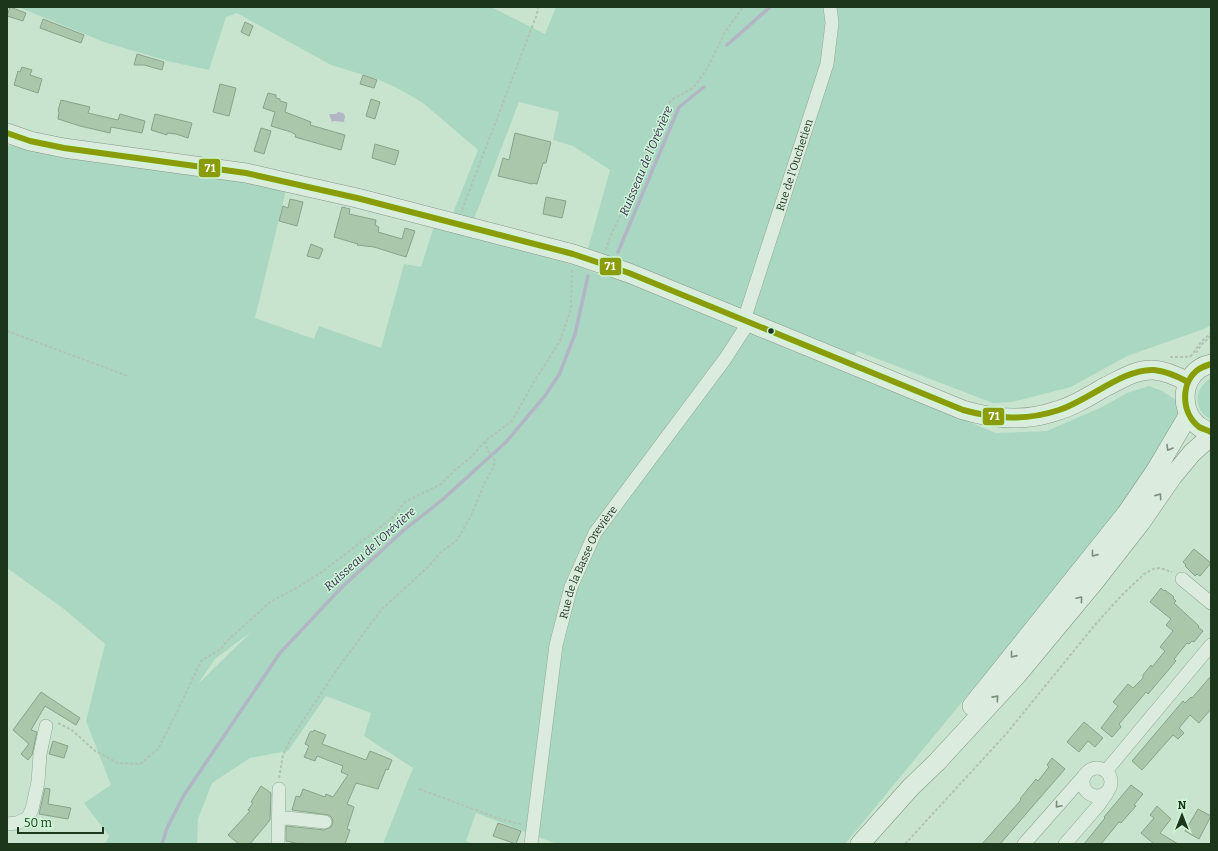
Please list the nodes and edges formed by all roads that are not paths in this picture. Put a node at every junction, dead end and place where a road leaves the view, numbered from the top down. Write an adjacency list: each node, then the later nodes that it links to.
1 (830, 7): 3 (street, Rue de l'Ouchetien)
2 (7, 133): 3 (street)
3 (747, 321): 5 (street); 22 (street, Rue de la Basse Orevière)
4 (1211, 364): 5 (street)
5 (1188, 382): 6 (street)
6 (1189, 414): 7 (street); 15 (street, one-way to 15)
7 (1211, 432)
8 (1211, 436): 15 (street, one-way to 8)
9 (1182, 580): 10 (street)
10 (1211, 603)
11 (1211, 645): 13 (street)
12 (46, 726): 20 (street)
13 (1106, 771): 14 (street); 17 (street)
14 (1084, 776): 17 (street); 24 (street, one-way to 24)
15 (911, 787): 23 (street)
16 (279, 789): 18 (street)
17 (1107, 793): 25 (street)
18 (279, 819): 19 (street); 21 (street)
19 (325, 822)
20 (7, 824)
21 (278, 844)
22 (531, 844)
23 (860, 844)
24 (1024, 844)
25 (1065, 844)

